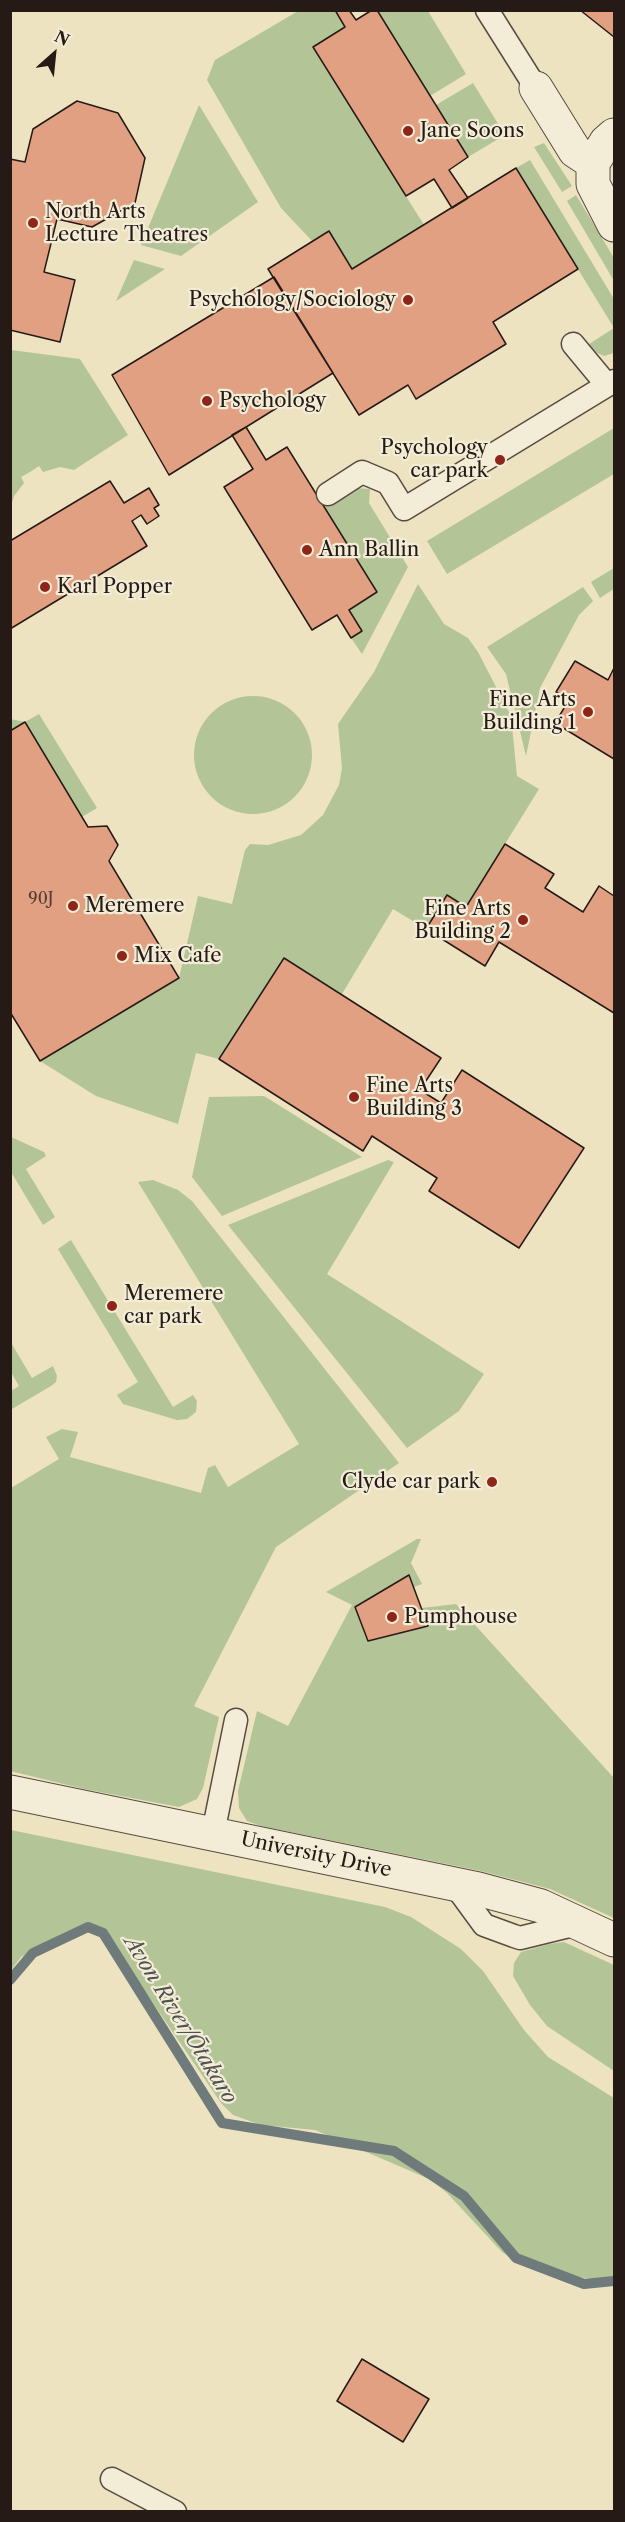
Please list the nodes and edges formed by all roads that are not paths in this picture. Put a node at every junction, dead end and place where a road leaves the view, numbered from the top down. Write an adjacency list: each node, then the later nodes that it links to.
1 (487, 10): 2 (lane)
2 (536, 88): 4 (street)
3 (615, 135): 4 (street)
4 (592, 163): 5 (street)
5 (615, 225)
6 (573, 344): 7 (lane)
7 (611, 383): 8 (lane)
8 (328, 494)
9 (236, 1720): 11 (lane)
10 (10, 1792): 11 (street, University Drive)
11 (213, 1833): 12 (street, University Drive)
12 (615, 1940)
13 (112, 2479): 14 (lane)
14 (175, 2511)

